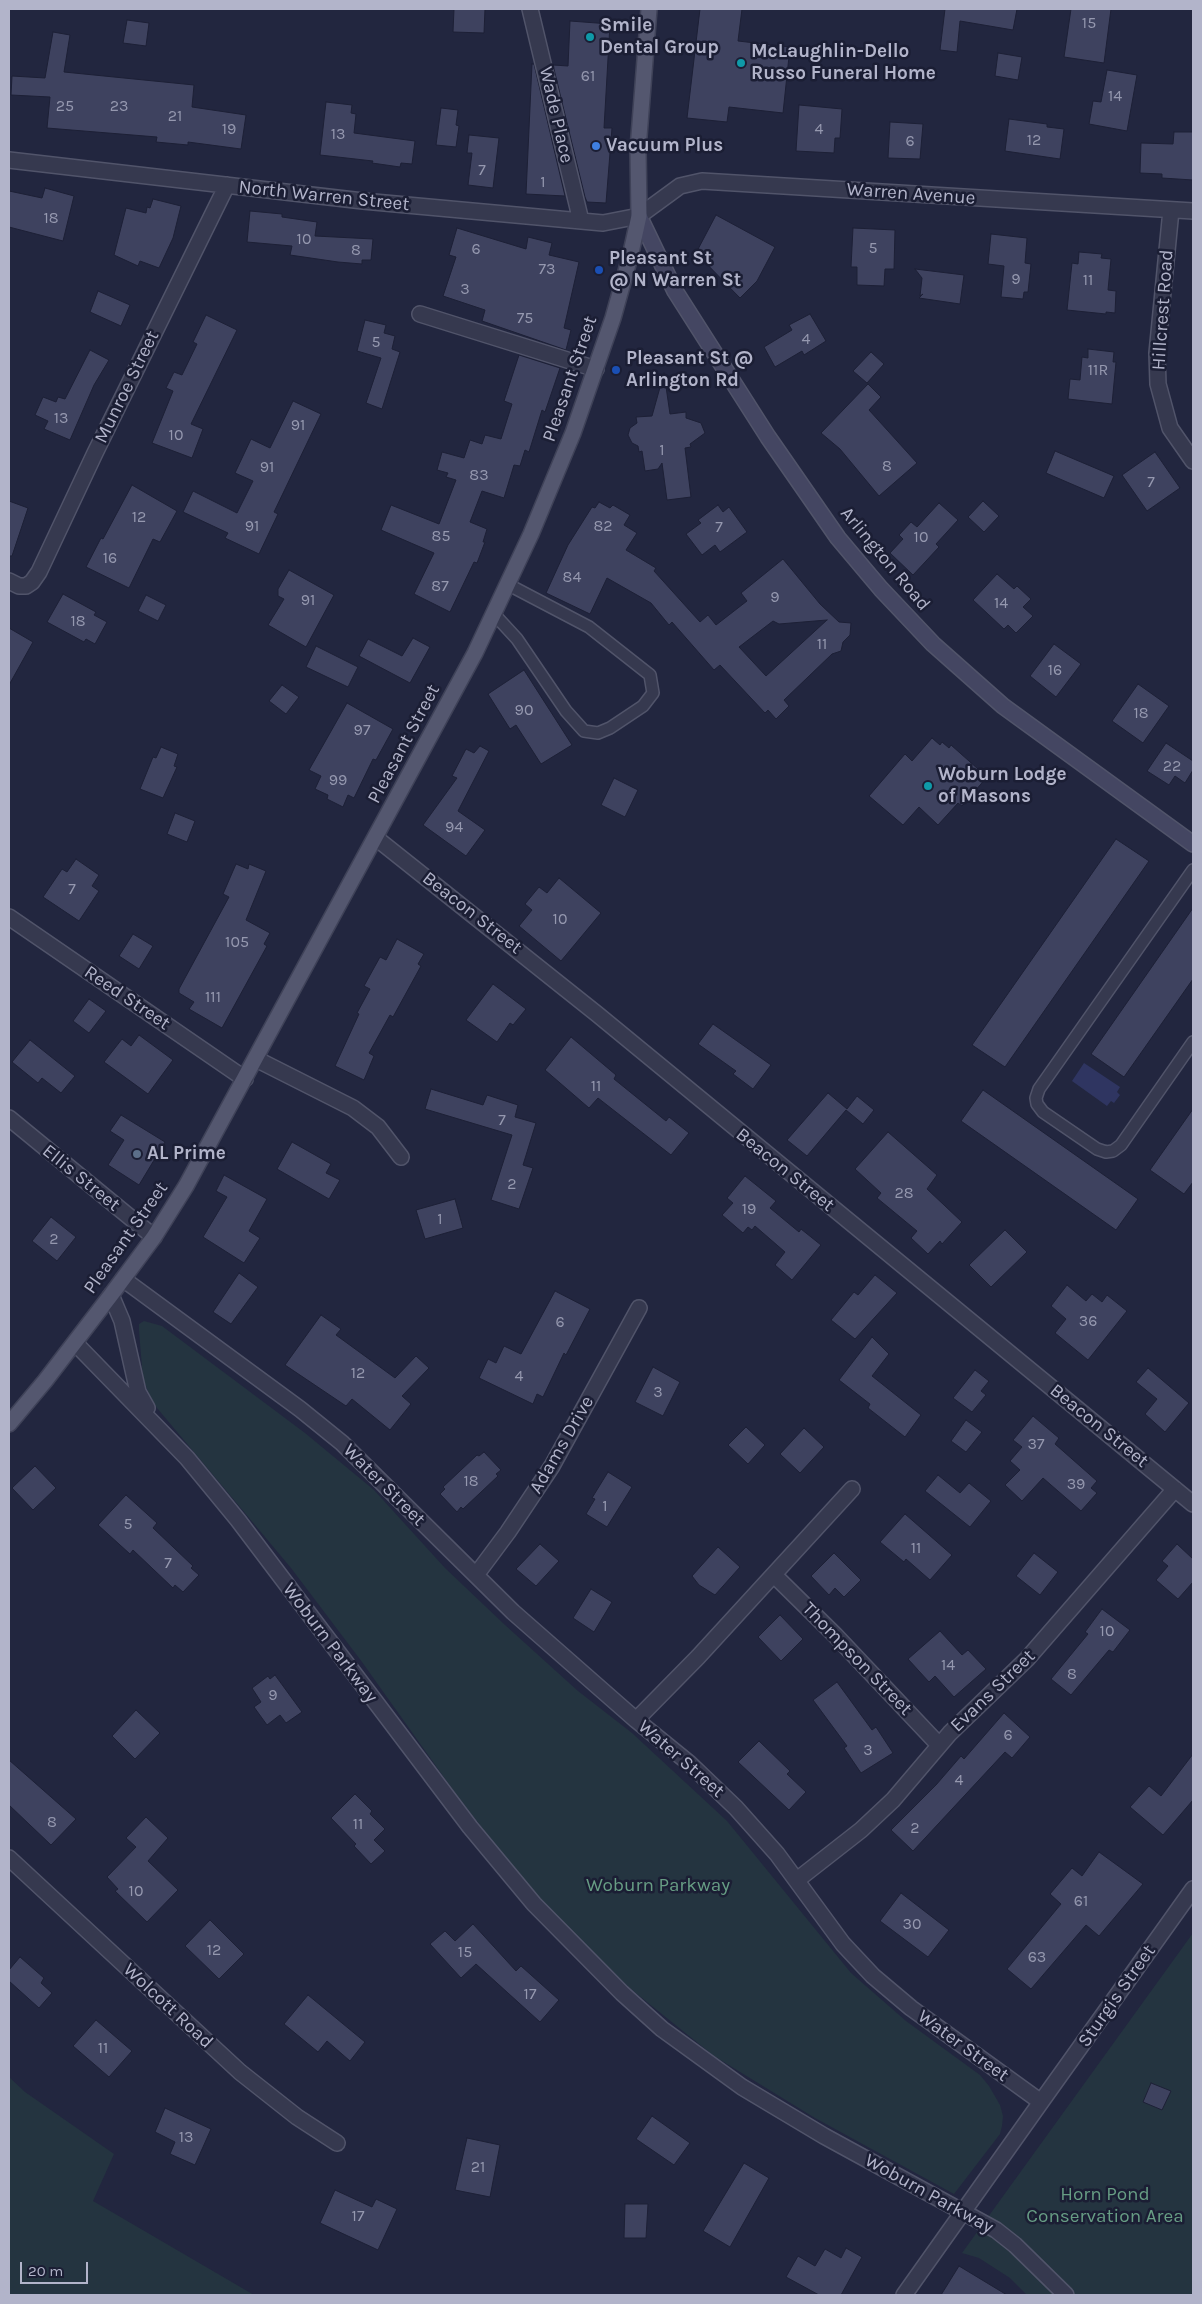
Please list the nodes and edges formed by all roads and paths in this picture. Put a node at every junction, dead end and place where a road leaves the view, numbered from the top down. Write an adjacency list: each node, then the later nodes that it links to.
1 (530, 9): 8 (street, Wade Place)
2 (649, 9): 7 (main road, Pleasant Street)
3 (9, 160): 4 (street, North Warren Street)
4 (227, 185): 8 (street, North Warren Street); 12 (street, Munroe Street)
5 (1171, 210): 6 (street, Warren Avenue); 7 (street, Warren Avenue); 11 (street, Hillcrest Road)
6 (1193, 211)
7 (639, 216): 8 (street, North Warren Street); 10 (main road, Pleasant Street); 16 (street, Arlington Road)
8 (580, 221)
9 (420, 314): 10 (street)
10 (596, 369): 13 (main road, Pleasant Street)
11 (1193, 461)
12 (9, 581)
13 (507, 584): 14 (main road, Pleasant Street); 14 (lane)
14 (494, 614): 15 (main road, Pleasant Street)
15 (376, 838): 20 (main road, Pleasant Street); 32 (street, Beacon Street)
16 (1193, 844)
17 (1193, 870): 19 (lane)
18 (9, 917): 21 (street, Reed Street)
19 (1193, 1042)
20 (256, 1059): 21 (main road, Pleasant Street); 23 (street)
21 (245, 1079): 24 (main road, Pleasant Street)
22 (9, 1118): 24 (street, Ellis Street)
23 (401, 1157)
24 (154, 1237): 25 (main road, Pleasant Street)
25 (123, 1279): 26 (main road, Pleasant Street); 34 (street, Water Street)
26 (111, 1295): 28 (main road, Pleasant Street); 30 (street, Woburn Parkway)
27 (639, 1308): 34 (street, Adams Drive)
28 (75, 1343): 29 (main road, Pleasant Street); 30 (street, Woburn Parkway)
29 (9, 1424)
30 (158, 1426): 43 (street, Woburn Parkway)
31 (852, 1489): 35 (street)
32 (1174, 1489): 33 (street, Beacon Street); 37 (street, Evans Street)
33 (1193, 1504)
34 (476, 1575): 36 (street, Water Street)
35 (774, 1575): 36 (street); 37 (street, Thompson Street)
36 (636, 1720): 39 (street, Water Street)
37 (939, 1745): 39 (street, Evans Street)
38 (9, 1858): 42 (street, Wolcott Road)
39 (798, 1880): 41 (street, Water Street)
40 (1193, 1889): 41 (street, Sturgis Street)
41 (1041, 2102): 43 (street)
42 (337, 2143)
43 (963, 2213): 44 (street); 45 (street, Woburn Parkway)
44 (904, 2295)
45 (1066, 2295)

